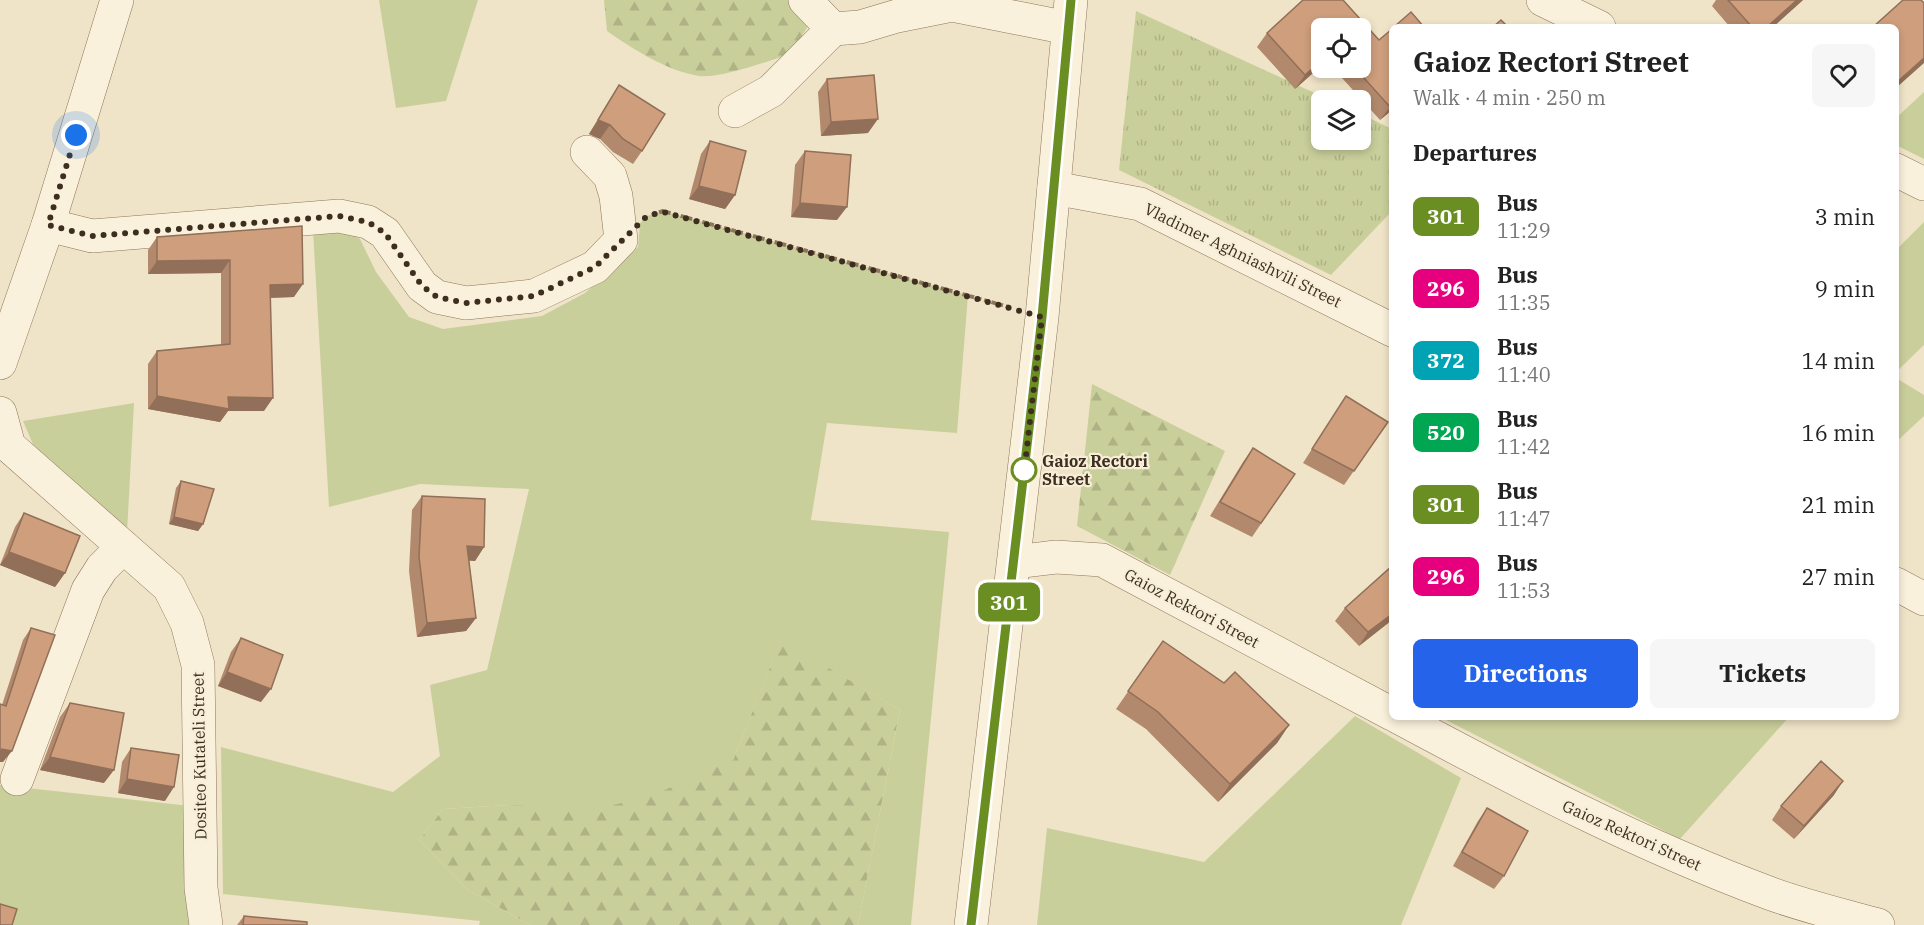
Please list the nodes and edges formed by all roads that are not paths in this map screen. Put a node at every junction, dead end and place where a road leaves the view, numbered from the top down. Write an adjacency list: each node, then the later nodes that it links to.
1 (117, 0): 12 (street)
2 (805, 0): 6 (street)
3 (1543, 0): 5 (street)
4 (1070, 14): 6 (street); 11 (street)
5 (1593, 24)
6 (833, 29): 7 (street)
7 (735, 111)
8 (587, 152): 12 (street)
9 (1899, 172): 10 (street)
10 (1924, 184)
11 (1054, 188): 13 (street, Vladimer Aghniashvili Street); 17 (street)
12 (48, 225): 14 (street)
13 (1389, 328)
14 (0, 363)
15 (0, 413): 16 (street, Dositeo Kutateli Street)
16 (123, 547): 22 (street); 23 (street, Dositeo Kutateli Street)
17 (1014, 562): 20 (street, Gaioz Rektori Street); 24 (street)
18 (1899, 586): 19 (street)
19 (1924, 598)
20 (1389, 712)
21 (1404, 720): 25 (street, Gaioz Rektori Street)
22 (17, 779)
23 (206, 925)
24 (971, 925)
25 (1878, 925)

